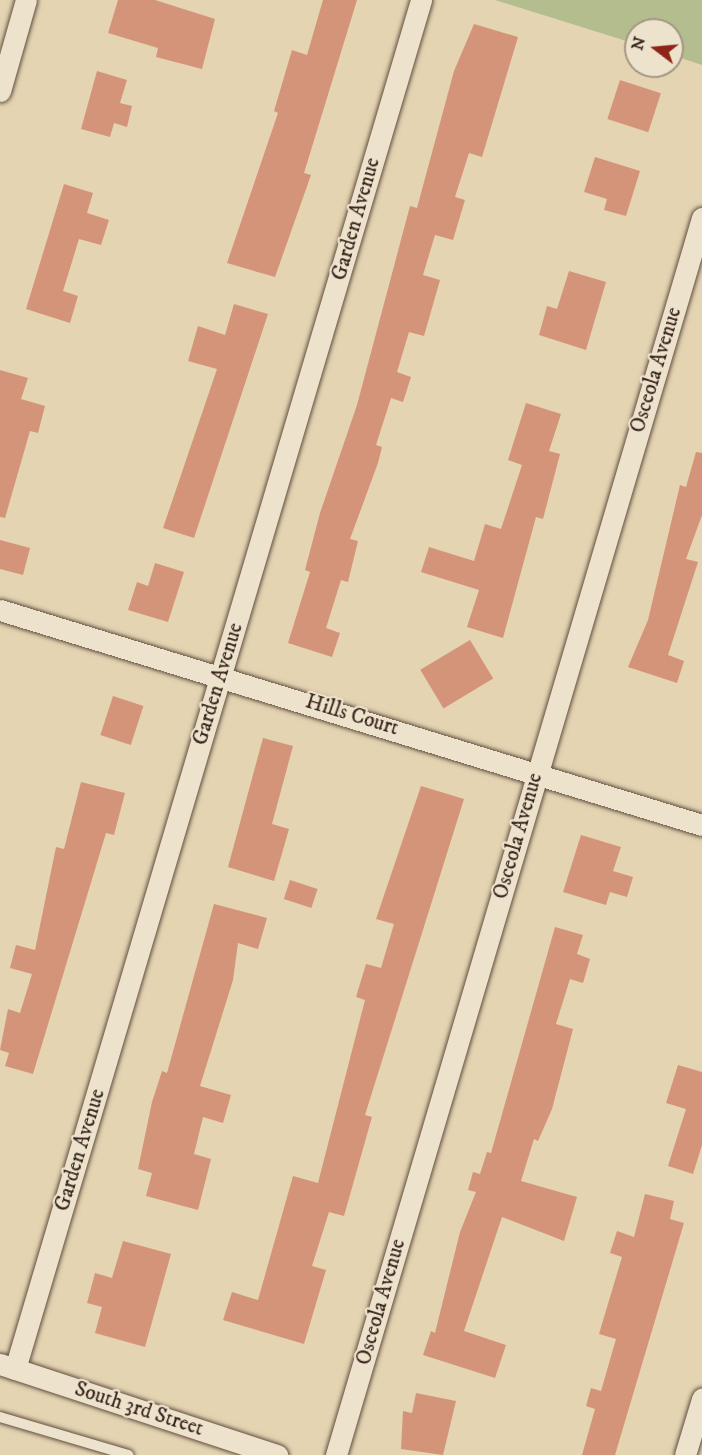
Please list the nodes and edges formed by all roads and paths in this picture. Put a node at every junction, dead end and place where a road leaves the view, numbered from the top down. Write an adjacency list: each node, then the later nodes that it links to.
1 (26, 0): 3 (street)
2 (421, 0): 6 (street, Garden Avenue)
3 (0, 91)
4 (702, 218): 7 (street, Osceola Avenue)
5 (0, 610): 6 (street, Hills Court)
6 (221, 675): 7 (street, Hills Court); 9 (street, Garden Avenue)
7 (536, 772): 8 (street, Hills Court); 14 (street, Osceola Avenue)
8 (702, 825)
9 (8, 1367): 13 (street, South 3rd Street)
10 (702, 1399): 15 (street)
11 (0, 1417): 12 (lane)
12 (128, 1455)
13 (277, 1455)
14 (336, 1455)
15 (686, 1455)

